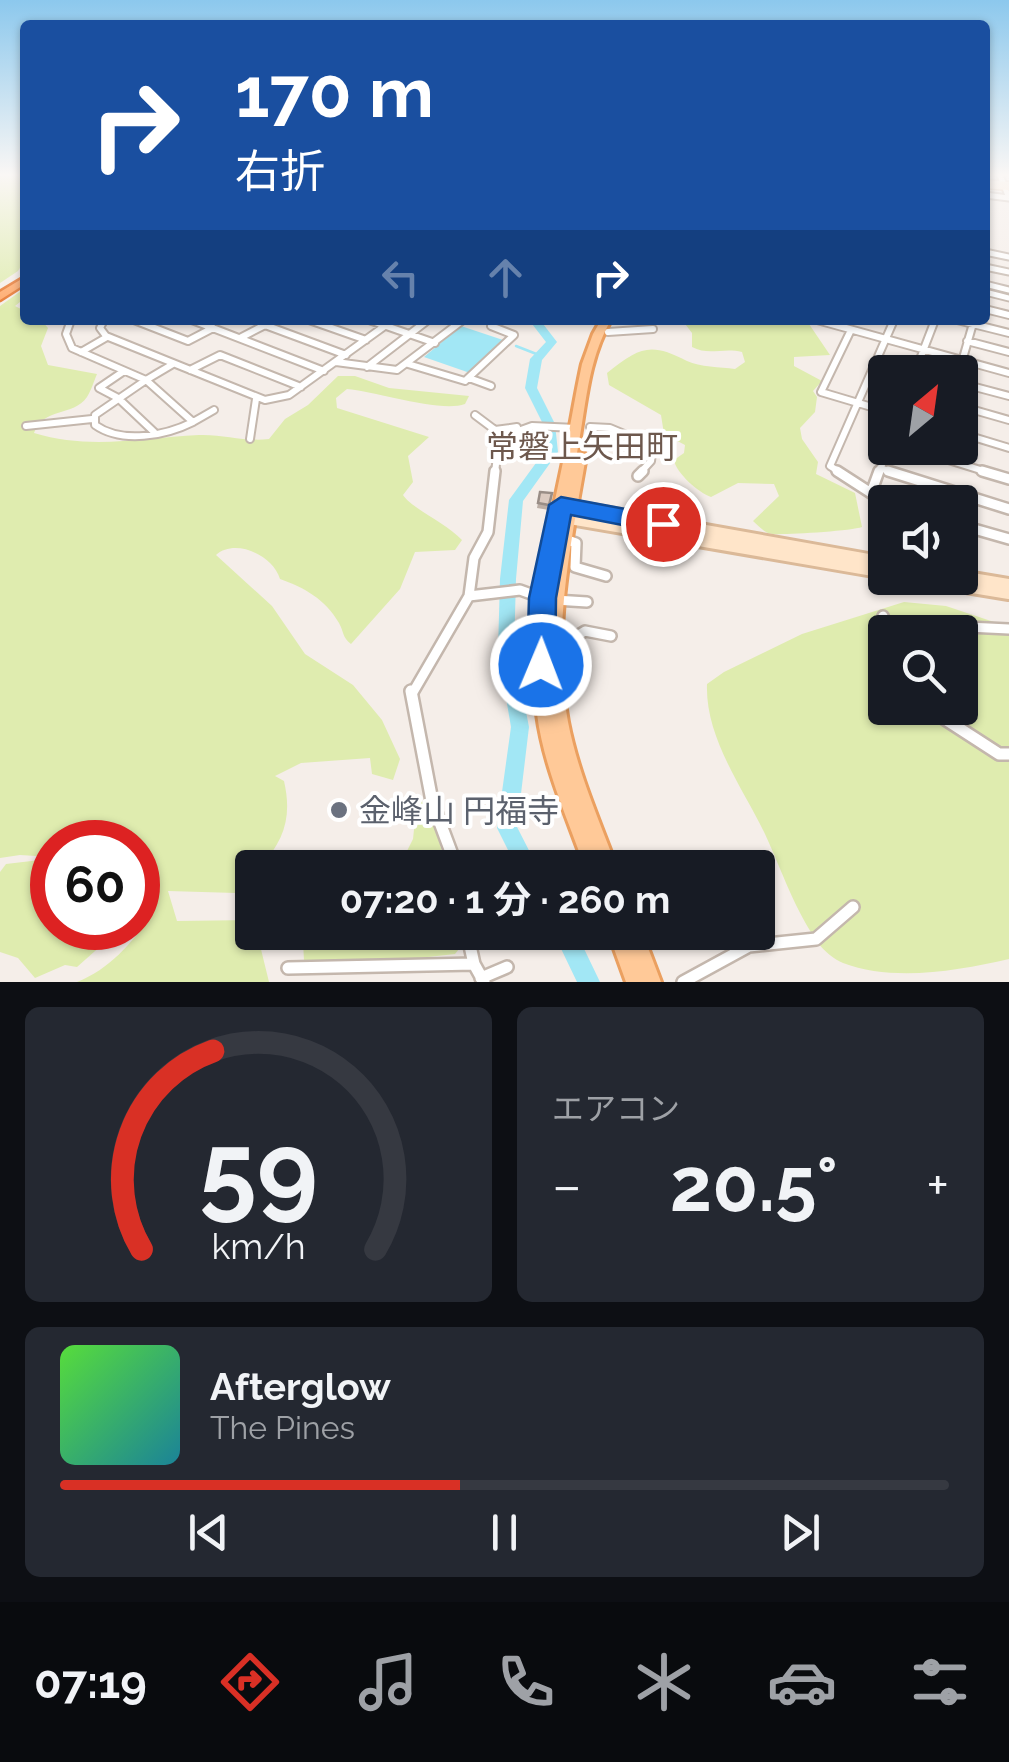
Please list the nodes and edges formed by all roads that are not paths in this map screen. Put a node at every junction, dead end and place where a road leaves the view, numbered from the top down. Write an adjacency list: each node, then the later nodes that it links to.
1 (70, 325): 29 (street)
2 (102, 325): 22 (street)
3 (147, 325): 17 (street)
4 (205, 325): 17 (street)
5 (323, 325): 24 (street)
6 (386, 325): 24 (street)
7 (393, 325): 21 (street)
8 (422, 325): 21 (street)
9 (457, 325): 27 (street)
10 (493, 325): 44 (street)
11 (831, 325): 19 (street)
12 (891, 325): 25 (street)
13 (933, 325): 28 (street)
14 (972, 325): 26 (street)
15 (983, 325): 20 (street)
16 (607, 326): 18 (street); 62 (main road); 77 (main road)
17 (213, 328): 23 (street)
18 (653, 329)
19 (850, 332): 25 (street); 52 (street)
20 (1009, 333)
21 (410, 334): 27 (street); 39 (street)
22 (107, 337): 29 (street); 36 (street)
23 (240, 338): 31 (street); 41 (street)
24 (366, 340): 31 (street)
25 (884, 341): 28 (street); 52 (street)
26 (967, 341): 30 (street); 34 (street)
27 (435, 343): 37 (street)
28 (924, 351): 32 (street); 33 (street)
29 (80, 352): 42 (street)
30 (1009, 352)
31 (346, 355): 35 (street)
32 (922, 355)
33 (939, 355)
34 (964, 355)
35 (336, 362): 39 (street); 41 (street)
36 (173, 364): 40 (street); 45 (street)
37 (408, 364): 39 (street); 44 (street)
38 (978, 365): 43 (street)
39 (367, 367)
40 (190, 370): 47 (street); 51 (street)
41 (324, 370): 47 (street)
42 (124, 371): 45 (street); 50 (street)
43 (1009, 374)
44 (469, 378): 46 (street)
45 (146, 380): 50 (street); 59 (street)
46 (491, 386)
47 (300, 387): 51 (street)
48 (978, 388): 49 (street)
49 (1009, 396)
50 (118, 398): 57 (street); 65 (street)
51 (256, 399): 66 (street)
52 (858, 403): 53 (street); 75 (street)
53 (868, 406)
54 (214, 410): 59 (street)
55 (978, 411): 58 (street)
56 (475, 414): 63 (street)
57 (92, 419): 60 (street); 65 (street)
58 (1009, 420)
59 (193, 422): 65 (street)
60 (26, 426)
61 (609, 426): 62 (street); 64 (street); 72 (street)
62 (584, 428): 63 (street); 77 (main road)
63 (521, 429): 88 (street)
64 (620, 430)
65 (154, 432)
66 (250, 439)
67 (978, 439): 68 (street)
68 (1009, 448)
69 (881, 465): 71 (street)
70 (966, 465): 73 (street)
71 (880, 468): 74 (street); 76 (street)
72 (638, 476)
73 (1009, 478)
74 (874, 485)
75 (868, 490)
76 (1009, 509)
77 (565, 511): 79 (main road); 81 (street); 82 (street); 89 (main road)
78 (978, 530): 80 (street)
79 (565, 539): 83 (street); 89 (main road)
80 (1009, 539)
81 (868, 560)
82 (868, 569)
83 (606, 576)
84 (978, 579): 85 (street)
85 (1009, 585)
86 (978, 588): 87 (street)
87 (1009, 593)
88 (469, 596): 89 (street); 97 (street)
89 (549, 599): 90 (street); 94 (main road); 98 (main road)
90 (586, 602)
91 (978, 628): 92 (street)
92 (1009, 629)
93 (611, 636): 94 (street)
94 (552, 642): 99 (main road)
95 (954, 725): 96 (street)
96 (1009, 754)
97 (450, 850)
98 (588, 850)
99 (601, 850)
100 (853, 907): 110 (street)
101 (471, 950): 104 (street)
102 (624, 950): 108 (main road)
103 (638, 950): 109 (main road)
104 (474, 964): 106 (street); 107 (street)
105 (506, 967): 107 (street)
106 (288, 968)
107 (482, 980)
108 (636, 982)
109 (650, 982)
110 (683, 982)

